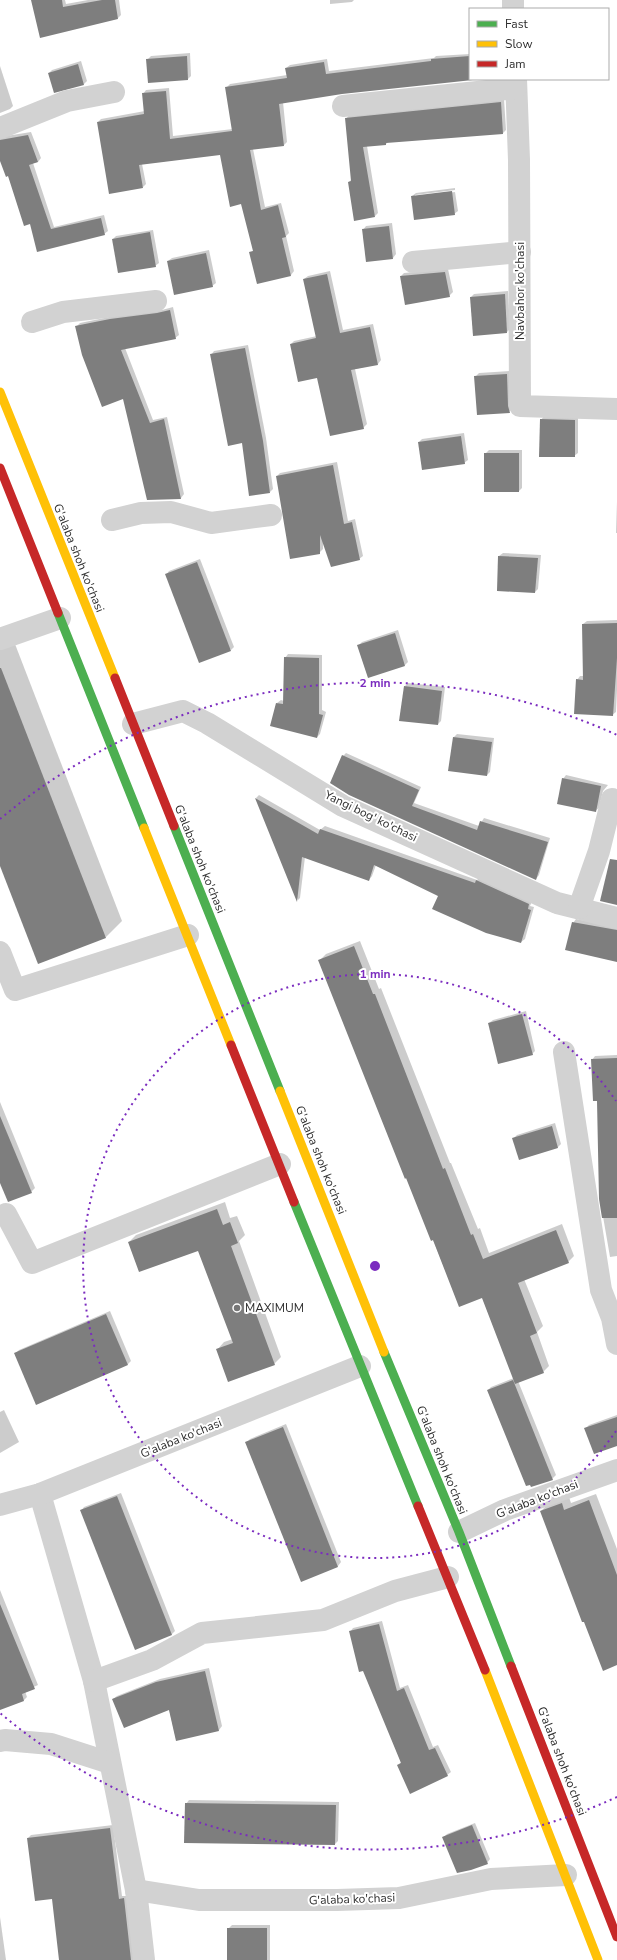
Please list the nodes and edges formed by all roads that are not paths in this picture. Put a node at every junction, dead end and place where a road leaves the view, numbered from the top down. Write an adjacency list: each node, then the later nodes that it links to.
1 (516, 84): 3 (street); 5 (street, Navbahor ko'chasi)
2 (114, 92): 4 (street)
3 (343, 106)
4 (0, 128)
5 (520, 252): 6 (street); 10 (street, Navbahor ko'chasi)
6 (413, 262)
7 (156, 301): 8 (street)
8 (32, 322)
9 (0, 392): 16 (main road, G'alaba shoh ko'chasi)
10 (617, 409)
11 (0, 468): 14 (main road)
12 (271, 514): 13 (street)
13 (112, 520)
14 (60, 618): 15 (street); 20 (main road)
15 (0, 639)
16 (132, 724): 18 (street, Yangi bog' ko'chasi); 30 (main road, G'alaba shoh ko'chasi)
17 (612, 799): 18 (street)
18 (579, 908): 19 (street, Yangi bog' ko'chasi)
19 (617, 918)
20 (188, 935): 21 (street); 23 (main road)
21 (0, 952)
22 (564, 1052): 25 (street)
23 (280, 1164): 24 (street); 26 (main road)
24 (6, 1214)
25 (617, 1344)
26 (360, 1366): 28 (street, G'alaba ko'chasi); 31 (main road)
27 (617, 1470): 30 (street, G'alaba ko'chasi)
28 (40, 1494): 29 (street, G'alaba ko'chasi); 32 (street)
29 (0, 1505)
30 (459, 1532): 37 (main road, G'alaba shoh ko'chasi)
31 (448, 1577): 32 (street); 35 (main road)
32 (94, 1681): 34 (street)
33 (0, 1741): 34 (street)
34 (110, 1763): 36 (street)
35 (566, 1875): 36 (street, G'alaba ko'chasi); 39 (main road)
36 (136, 1890): 38 (street)
37 (617, 1937)
38 (144, 1960)
39 (598, 1960)

